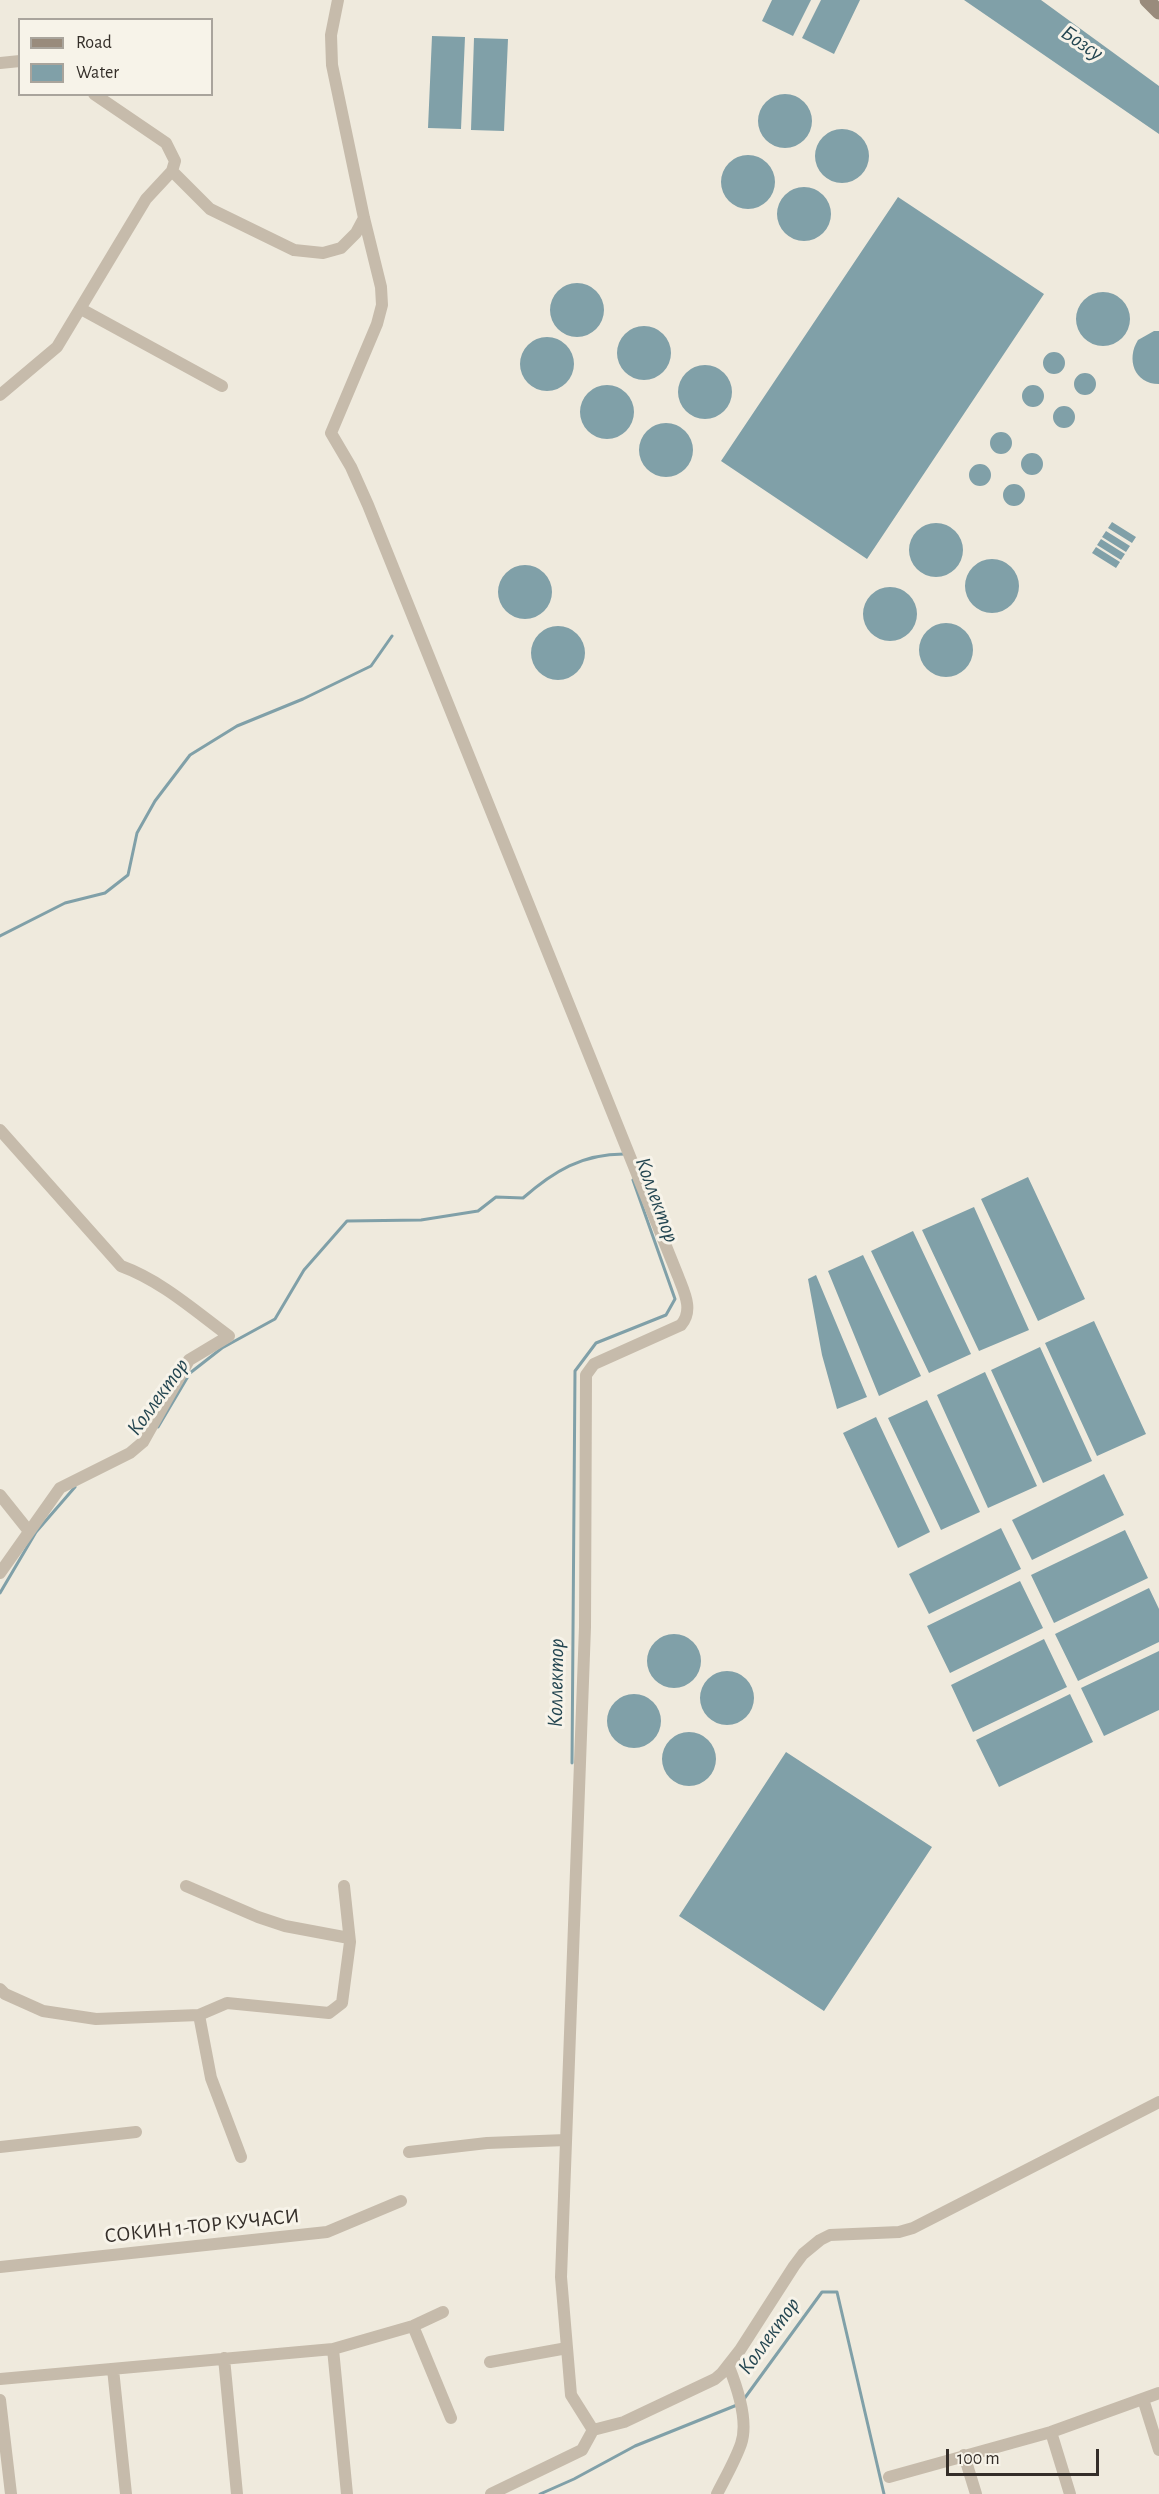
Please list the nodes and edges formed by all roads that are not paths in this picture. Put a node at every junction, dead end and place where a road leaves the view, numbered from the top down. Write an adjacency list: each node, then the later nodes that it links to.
1 (338, 0): 8 (street)
2 (1147, 0): 3 (main road)
3 (1159, 12)
4 (18, 61): 5 (street)
5 (0, 63)
6 (97, 96): 7 (street)
7 (172, 171): 8 (street); 9 (street)
8 (364, 218): 23 (street)
9 (81, 309): 10 (street); 11 (street)
10 (222, 386)
11 (0, 394)
12 (1, 1134): 14 (street)
13 (0, 1495): 14 (street)
14 (28, 1530): 15 (street)
15 (0, 1573)
16 (186, 1886): 18 (street)
17 (344, 1886): 18 (street)
18 (349, 1938): 20 (street)
19 (0, 1989): 20 (street)
20 (199, 2014): 26 (street)
21 (1159, 2102): 35 (street)
22 (136, 2132): 24 (street)
23 (566, 2140): 25 (street); 31 (street)
24 (0, 2147)
25 (409, 2152)
26 (241, 2157)
27 (401, 2200): 28 (street, СОКИН 1-ТОР KУЧАСИ)
28 (0, 2267)
29 (443, 2312): 30 (street)
30 (413, 2326): 32 (street); 41 (street)
31 (567, 2348): 34 (street); 42 (street)
32 (333, 2349): 33 (street); 50 (street)
33 (224, 2358): 36 (street); 49 (street)
34 (490, 2362)
35 (729, 2367): 42 (street); 52 (street)
36 (112, 2369): 37 (street); 48 (street)
37 (0, 2379)
38 (1159, 2393): 39 (street)
39 (1143, 2399): 43 (street); 44 (street)
40 (0, 2400): 47 (street)
41 (451, 2418)
42 (592, 2430): 51 (street)
43 (1051, 2432): 45 (street); 54 (street)
44 (1159, 2450)
45 (964, 2455): 46 (street); 53 (street)
46 (889, 2477)
47 (11, 2494)
48 (126, 2494)
49 (237, 2494)
50 (347, 2494)
51 (491, 2494)
52 (717, 2494)
53 (976, 2494)
54 (1070, 2494)

